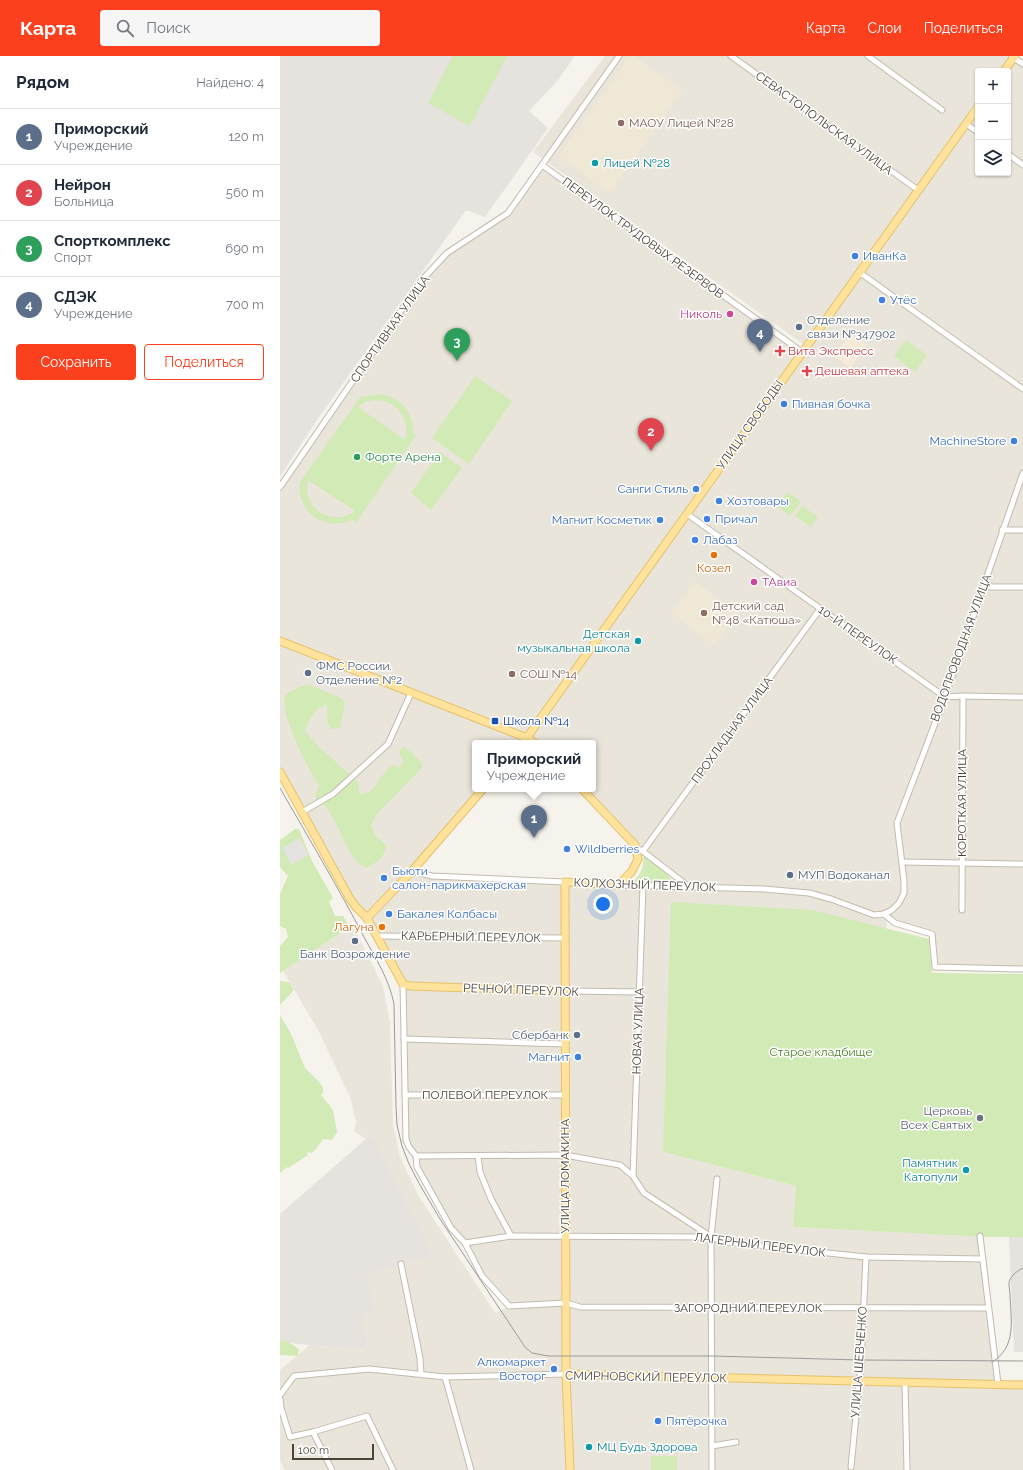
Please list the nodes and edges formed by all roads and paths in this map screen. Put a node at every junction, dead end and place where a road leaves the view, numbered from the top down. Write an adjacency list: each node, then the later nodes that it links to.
1 (619, 56): 12 (street, СПОРТИВНАЯ УЛИЦА)
2 (731, 56): 14 (street, СЕВАСТОПОЛЬСКАЯ УЛИЦА)
3 (868, 56): 7 (street)
4 (1013, 56): 5 (street); 6 (main road)
5 (1023, 64)
6 (1006, 68)
7 (942, 110)
8 (975, 111): 9 (main road, УЛИЦА СВОБОДЫ)
9 (966, 124): 10 (street); 14 (main road, УЛИЦА СВОБОДЫ)
10 (975, 130)
11 (1011, 156): 13 (street)
12 (542, 165): 16 (street, ПЕРЕУЛОК ТРУДОВЫХ РЕЗЕРВОВ); 19 (street, СПОРТИВНАЯ УЛИЦА)
13 (1023, 165)
14 (918, 190): 15 (main road, УЛИЦА СВОБОДЫ)
15 (859, 272): 16 (main road, УЛИЦА СВОБОДЫ); 17 (street)
16 (802, 352): 20 (main road, УЛИЦА СВОБОДЫ)
17 (1023, 389)
18 (1023, 473): 21 (street, ВОДОПРОВОДНАЯ УЛИЦА)
19 (280, 487)
20 (687, 514): 25 (street, 10-Й ПЕРЕУЛОК); 32 (main road, УЛИЦА СВОБОДЫ)
21 (1002, 530): 22 (street); 23 (street, ВОДОПРОВОДНАЯ УЛИЦА)
22 (1023, 530)
23 (983, 587): 24 (street); 29 (street, ВОДОПРОВОДНАЯ УЛИЦА)
24 (1023, 587)
25 (820, 609): 29 (street, 10-Й ПЕРЕУЛОК); 38 (street, ПРОХЛАДНАЯ УЛИЦА)
26 (280, 641): 27 (main road)
27 (411, 693): 31 (main road); 36 (street)
28 (963, 696): 29 (street); 30 (street); 40 (street, КОРОТКАЯ УЛИЦА)
29 (945, 697): 39 (street, ВОДОПРОВОДНАЯ УЛИЦА)
30 (1023, 697)
31 (523, 740)
32 (526, 740)
33 (280, 772): 36 (main road)
34 (480, 792): 42 (main road)
35 (585, 792): 37 (main road)
36 (302, 812): 49 (main road)
37 (635, 844): 38 (street); 44 (main road)
38 (643, 851): 46 (street)
39 (902, 862): 40 (street); 48 (street)
40 (962, 863): 41 (street); 47 (street, КОРОТКАЯ УЛИЦА)
41 (1023, 864)
42 (412, 871): 43 (street, КОЛХОЗНЫЙ ПЕРЕУЛОК); 49 (main road)
43 (565, 882): 44 (main road, КОЛХОЗНЫЙ ПЕРЕУЛОК); 51 (main road, УЛИЦА ЛОМАКИНА)
44 (618, 884): 45 (street, КОЛХОЗНЫЙ ПЕРЕУЛОК)
45 (643, 886): 46 (street, КОЛХОЗНЫЙ ПЕРЕУЛОК); 55 (street, НОВАЯ УЛИЦА)
46 (688, 886): 48 (street, КОЛХОЗНЫЙ ПЕРЕУЛОК)
47 (962, 910)
48 (884, 914): 52 (street)
49 (367, 918): 50 (main road)
50 (378, 936): 51 (street, КАРЬЕРНЫЙ ПЕРЕУЛОК); 53 (main road)
51 (565, 938): 54 (main road, УЛИЦА ЛОМАКИНА)
52 (1023, 969)
53 (403, 984): 54 (main road, РЕЧНОЙ ПЕРЕУЛОК); 56 (street)
54 (565, 992): 55 (street, РЕЧНОЙ ПЕРЕУЛОК); 57 (main road, УЛИЦА ЛОМАКИНА)
55 (640, 992): 63 (street, НОВАЯ УЛИЦА)
56 (405, 1039): 57 (street); 58 (street)
57 (565, 1044): 59 (main road, УЛИЦА ЛОМАКИНА)
58 (405, 1095): 59 (street, ПОЛЕВОЙ ПЕРЕУЛОК); 61 (street)
59 (565, 1095): 60 (main road, УЛИЦА ЛОМАКИНА)
60 (565, 1155): 62 (street); 63 (street); 66 (main road, УЛИЦА ЛОМАКИНА)
61 (416, 1156): 62 (street); 69 (street)
62 (478, 1156): 65 (street)
63 (633, 1176): 68 (street)
64 (717, 1179): 68 (street)
65 (511, 1236): 66 (street, ЛАГЕРНЫЙ ПЕРЕУЛОК); 69 (street, ЛАГЕРНЫЙ ПЕРЕУЛОК)
66 (566, 1236): 68 (street, ЛАГЕРНЫЙ ПЕРЕУЛОК); 73 (main road, УЛИЦА ЛОМАКИНА)
67 (980, 1236): 71 (street)
68 (711, 1237): 70 (street, ЛАГЕРНЫЙ ПЕРЕУЛОК); 74 (street)
69 (465, 1243): 73 (street, ЗАГОРОДНИЙ ПЕРЕУЛОК)
70 (866, 1258): 71 (street, ЛАГЕРНЫЙ ПЕРЕУЛОК); 76 (street, УЛИЦА ШЕВЧЕНКО)
71 (983, 1259): 75 (street)
72 (402, 1264): 77 (street)
73 (566, 1303): 74 (street, ЗАГОРОДНИЙ ПЕРЕУЛОК); 78 (main road, УЛИЦА ЛОМАКИНА)
74 (711, 1307): 76 (street, ЗАГОРОДНИЙ ПЕРЕУЛОК); 80 (street)
75 (988, 1308): 76 (street, ЗАГОРОДНИЙ ПЕРЕУЛОК); 83 (street)
76 (863, 1309): 81 (street, УЛИЦА ШЕВЧЕНКО)
77 (421, 1374): 79 (street, СМИРНОВСКИЙ ПЕРЕУЛОК); 85 (street, СМИРНОВСКИЙ ПЕРЕУЛОК)
78 (566, 1374): 79 (street, СМИРНОВСКИЙ ПЕРЕУЛОК); 80 (main road, СМИРНОВСКИЙ ПЕРЕУЛОК); 94 (main road, УЛИЦА ЛОМАКИНА)
79 (445, 1377): 93 (street)
80 (712, 1378): 81 (main road, СМИРНОВСКИЙ ПЕРЕУЛОК); 89 (street)
81 (859, 1382): 82 (main road, СМИРНОВСКИЙ ПЕРЕУЛОК); 90 (street, УЛИЦА ШЕВЧЕНКО)
82 (905, 1382): 83 (main road, СМИРНОВСКИЙ ПЕРЕУЛОК); 96 (street)
83 (998, 1384): 84 (main road, СМИРНОВСКИЙ ПЕРЕУЛОК)
84 (1023, 1385)
85 (280, 1395)
86 (280, 1399): 87 (street)
87 (313, 1432): 91 (street); 92 (street)
88 (736, 1442): 89 (street)
89 (712, 1446): 95 (street)
90 (851, 1467)
91 (332, 1470)
92 (393, 1470)
93 (471, 1470)
94 (570, 1470)
95 (712, 1470)
96 (907, 1470)

